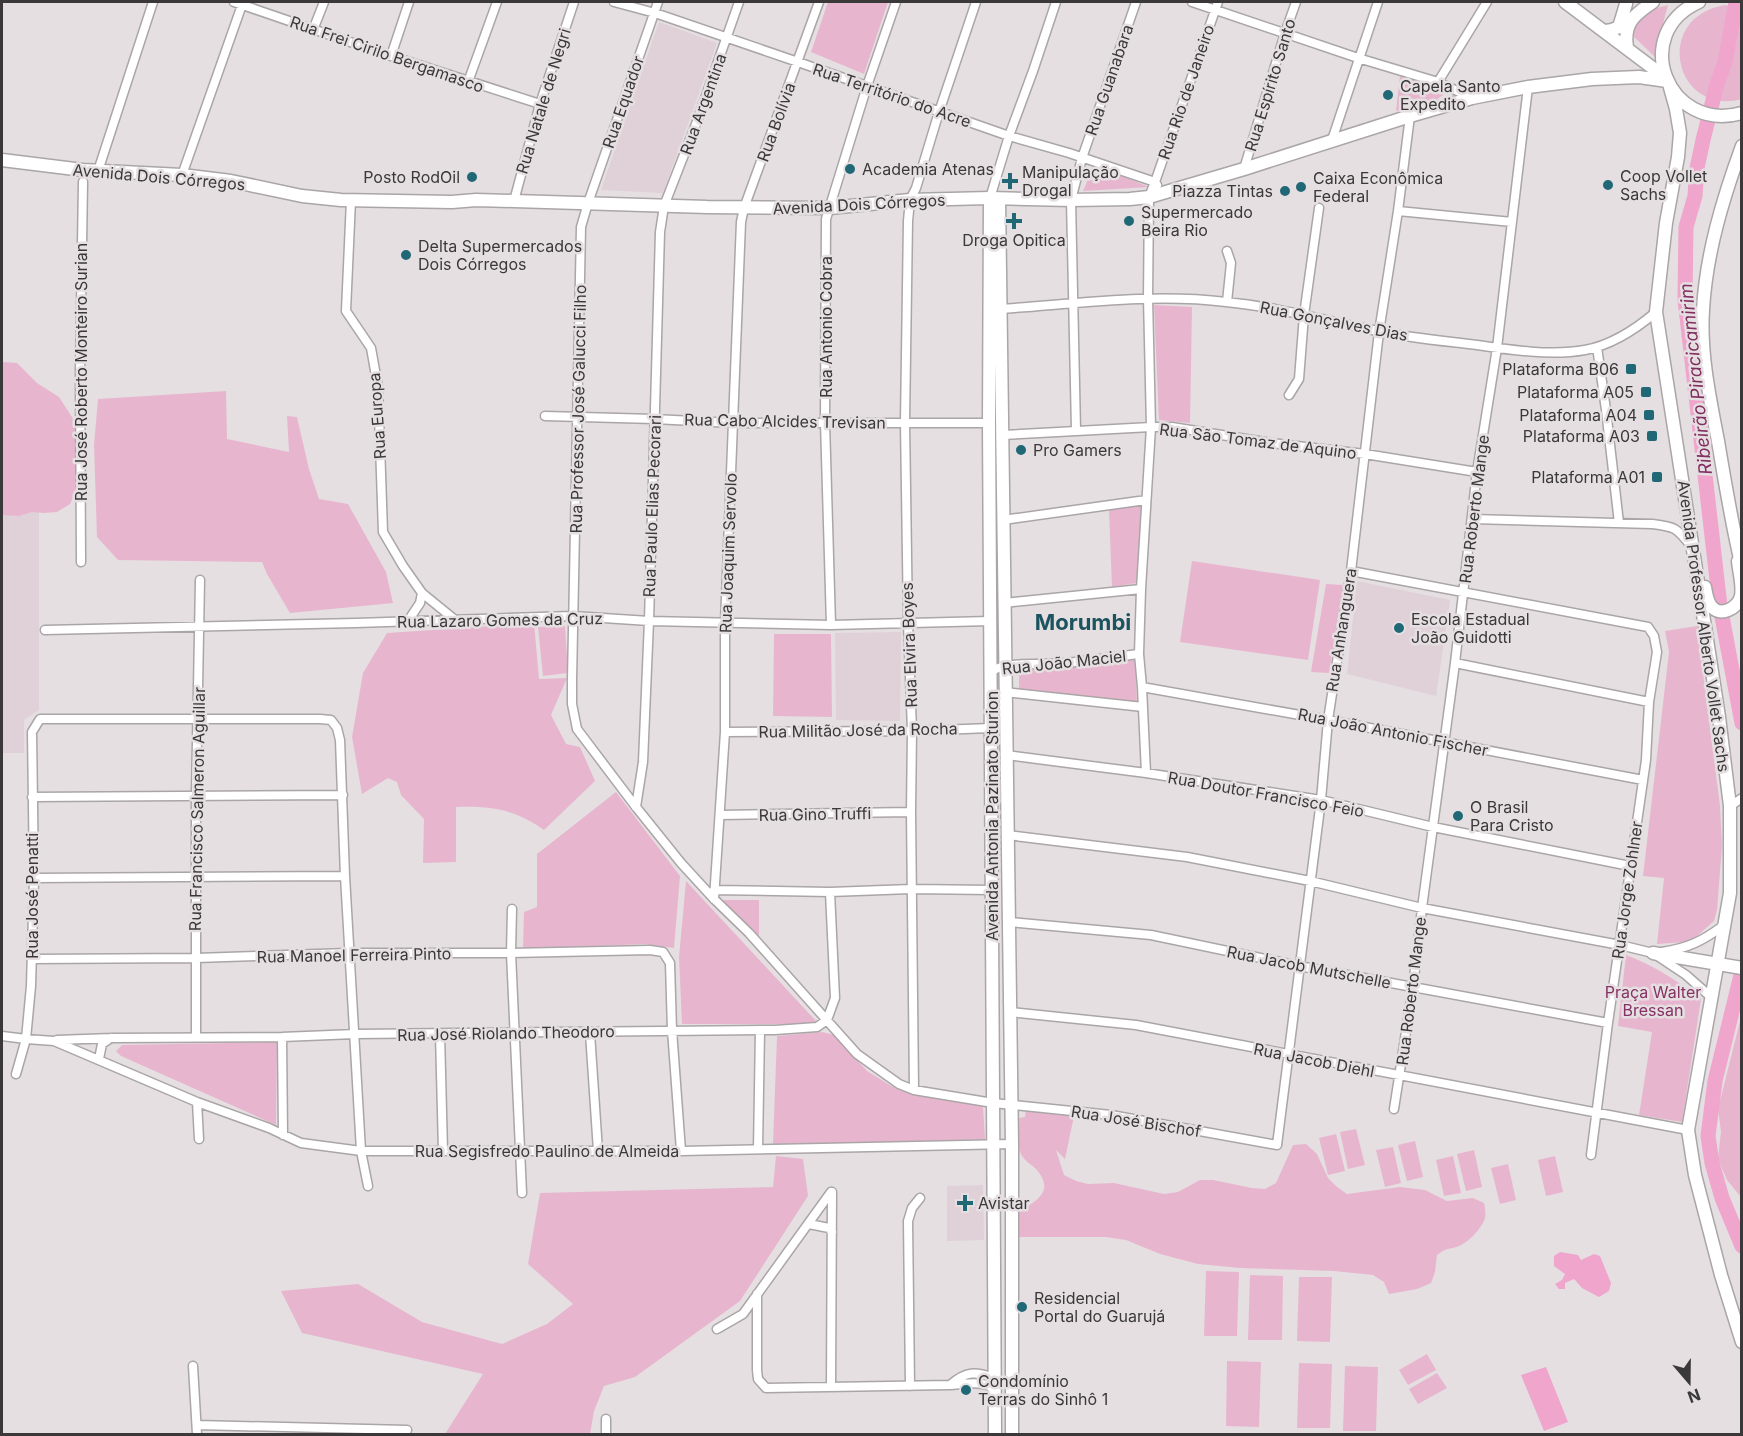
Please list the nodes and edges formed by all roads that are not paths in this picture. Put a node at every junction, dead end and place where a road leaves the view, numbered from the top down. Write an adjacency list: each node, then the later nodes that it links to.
1 (153, 2): 50 (street)
2 (240, 2): 25 (street, Rua Frei Cirilo Bergamasco); 51 (street)
3 (324, 2): 25 (street)
4 (409, 2): 30 (street)
5 (497, 2): 34 (street)
6 (574, 2): 39 (street, Rua Natale de Negri)
7 (614, 2): 24 (street, Rua Território do Acre)
8 (658, 2): 24 (street, Rua Equador)
9 (739, 2): 28 (street, Rua Argentina)
10 (819, 2): 32 (street, Rua Bolívia)
11 (896, 2): 36 (street, Rua Antonio Cobra)
12 (976, 2): 40 (street, Rua Elvira Boyes)
13 (1056, 2): 43 (street)
14 (1136, 2): 46 (street, Rua Guanabara)
15 (1192, 2): 23 (street)
16 (1296, 2): 27 (street, Rua Espírito Santo)
17 (1378, 2): 31 (street)
18 (1487, 2): 35 (street)
19 (1565, 2): 26 (main road)
20 (1652, 2): 22 (main road); 29 (main road)
21 (1699, 2): 33 (main road, Avenida Professor Alberto Vollet Sachs)
22 (1620, 3): 26 (main road)
23 (1216, 5): 27 (street); 53 (street, Rua Rio de Janeiro)
24 (655, 13): 28 (street, Rua Território do Acre); 62 (street, Rua Equador)
25 (314, 30): 30 (street, Rua Frei Cirilo Bergamasco)
26 (1605, 31): 29 (main road)
27 (1285, 33): 31 (street); 49 (street, Rua Espírito Santo)
28 (727, 38): 32 (street, Rua Território do Acre); 63 (street, Rua Argentina)
29 (1627, 47): 33 (main road)
30 (391, 56): 34 (street, Rua Frei Cirilo Bergamasco)
31 (1359, 58): 35 (street); 44 (street)
32 (798, 62): 36 (street, Rua Território do Acre); 64 (street, Rua Bolívia)
33 (1667, 81): 37 (main road, Avenida Dois Córregos); 41 (main road); 74 (main road, Avenida Professor Alberto Vollet Sachs)
34 (468, 82): 39 (street, Rua Frei Cirilo Bergamasco)
35 (1438, 82): 38 (street)
36 (867, 86): 40 (street, Rua Território do Acre); 65 (street, Rua Antonio Cobra)
37 (1528, 87): 38 (main road, Avenida Dois Córregos); 68 (street, Rua Roberto Mange)
38 (1472, 98): 42 (main road, Avenida Dois Córregos)
39 (540, 104): 61 (street, Rua Natale de Negri)
40 (939, 112): 43 (street, Rua Território do Acre); 59 (street, Rua Elvira Boyes)
41 (1737, 114)
42 (1410, 116): 44 (main road, Avenida Dois Córregos); 67 (street, Rua Anhanguera)
43 (1009, 136): 46 (street, Rua Território do Acre); 57 (street)
44 (1332, 140): 49 (main road, Avenida Dois Córregos)
45 (1742, 146): 54 (main road)
46 (1082, 158): 53 (street, Rua Território do Acre); 60 (street, Rua Guanabara)
47 (2, 160): 50 (main road, Avenida Dois Córregos)
48 (1742, 166): 54 (main road)
49 (1244, 169): 55 (main road, Avenida Dois Córregos)
50 (98, 171): 51 (main road, Avenida Dois Córregos)
51 (182, 175): 58 (main road, Avenida Dois Córregos)
52 (82, 182): 99 (street, Rua José Roberto Monteiro Surian)
53 (1155, 182): 55 (street); 56 (street)
54 (1728, 184): 98 (main road)
55 (1162, 193): 56 (main road, Avenida Dois Córregos)
56 (1149, 197): 60 (main road, Avenida Dois Córregos); 70 (street)
57 (994, 199): 59 (main road, Avenida Dois Córregos); 60 (main road, Avenida Dois Córregos); 73 (main road, Avenida Antonia Pazinato Sturion); 86 (main road, Avenida Antonia Pazinato Sturion)
58 (351, 200): 61 (main road, Avenida Dois Córregos); 105 (street, Rua Europa)
59 (910, 200): 65 (main road, Avenida Dois Córregos); 84 (street, Rua Elvira Boyes)
60 (1071, 200): 72 (street, Rua Guanabara)
61 (513, 201): 62 (main road, Avenida Dois Córregos)
62 (588, 203): 63 (main road, Avenida Dois Córregos); 81 (street, Rua Professor José Galucci Filho)
63 (664, 206): 64 (main road, Avenida Dois Córregos); 82 (street, Rua Paulo Elias Pecorari)
64 (744, 208): 65 (main road, Avenida Dois Córregos); 85 (street, Rua Joaquim Servolo)
65 (830, 208): 83 (street, Rua Antonio Cobra)
66 (1319, 208): 75 (street)
67 (1398, 211): 68 (street); 76 (street, Rua Anhanguera)
68 (1512, 222): 78 (street, Rua Roberto Mange)
69 (1227, 251): 71 (street)
70 (1148, 298): 71 (street, Rua Gonçalves Dias); 72 (street, Rua Gonçalves Dias); 87 (street)
71 (1227, 302): 75 (street, Rua Gonçalves Dias)
72 (1073, 304): 73 (street, Rua Gonçalves Dias); 88 (street, Rua Guanabara)
73 (1000, 309): 89 (main road, Avenida Antonia Pazinato Sturion)
74 (1656, 312): 77 (street, Rua Gonçalves Dias); 97 (main road, Avenida Professor Alberto Vollet Sachs)
75 (1304, 315): 76 (street, Rua Gonçalves Dias); 79 (street)
76 (1379, 332): 78 (street, Rua Gonçalves Dias); 91 (street, Rua Anhanguera)
77 (1597, 347): 78 (street, Rua Gonçalves Dias); 96 (street)
78 (1497, 348): 92 (street, Rua Roberto Mange)
79 (1289, 395)
80 (545, 416): 81 (street, Rua Cabo Alcides Trevisan)
81 (578, 416): 82 (street, Rua Cabo Alcides Trevisan); 107 (street, Rua Professor José Galucci Filho)
82 (654, 419): 85 (street, Rua Cabo Alcides Trevisan); 110 (street, Rua Paulo Elias Pecorari)
83 (825, 422): 84 (street, Rua Cabo Alcides Trevisan); 85 (street, Rua Cabo Alcides Trevisan); 114 (street, Rua Antonio Cobra)
84 (904, 422): 86 (street, Rua Cabo Alcides Trevisan); 113 (street, Rua Elvira Boyes)
85 (733, 423): 112 (street, Rua Joaquim Servolo)
86 (988, 423): 89 (main road); 90 (main road, Avenida Antonia Pazinato Sturion)
87 (1151, 427): 88 (street, Rua São Tomaz de Aquino); 91 (street, Rua São Tomaz de Aquino); 93 (street)
88 (1076, 430): 89 (street, Rua São Tomaz de Aquino)
89 (1002, 435): 90 (main road); 95 (main road, Avenida Antonia Pazinato Sturion)
90 (989, 447): 111 (main road, Avenida Antonia Pazinato Sturion)
91 (1365, 454): 92 (street, Rua São Tomaz de Aquino); 101 (street, Rua Anhanguera)
92 (1477, 472): 94 (street, Rua Roberto Mange)
93 (1146, 500): 95 (street); 103 (street)
94 (1472, 519): 96 (street); 104 (street, Rua Roberto Mange)
95 (1003, 520): 106 (main road, Avenida Antonia Pazinato Sturion)
96 (1619, 523): 97 (street)
97 (1692, 547): 98 (main road); 138 (main road, Avenida Professor Alberto Vollet Sachs)
98 (1737, 548): 100 (main road)
99 (81, 562)
100 (1742, 567)
101 (1351, 571): 104 (street); 126 (street, Rua Anhanguera)
102 (200, 580): 115 (street, Rua Francisco Salmeron Aguillar)
103 (1141, 589): 106 (street); 117 (street)
104 (1464, 592): 118 (street, Rua Roberto Mange); 123 (street, Rua Jorge Zohlner)
105 (422, 593): 108 (street, Rua Europa); 109 (street)
106 (1004, 603): 119 (main road, Avenida Antonia Pazinato Sturion)
107 (573, 616): 108 (street, Rua Lazaro Gomes da Cruz); 110 (street, Rua Lazaro Gomes da Cruz); 139 (street, Rua Professor José Galucci Filho)
108 (454, 619): 109 (street, Rua Lazaro Gomes da Cruz)
109 (408, 621): 115 (street, Rua Lazaro Gomes da Cruz)
110 (649, 621): 112 (street, Rua Lazaro Gomes da Cruz); 139 (street, Rua Paulo Elias Pecorari)
111 (990, 621): 113 (street, Rua Lazaro Gomes da Cruz); 120 (main road, Avenida Antonia Pazinato Sturion)
112 (724, 623): 114 (street, Rua Lazaro Gomes da Cruz); 129 (street, Rua Joaquim Servolo)
113 (908, 623): 114 (street, Rua Lazaro Gomes da Cruz); 128 (street, Rua Elvira Boyes)
114 (831, 625)
115 (199, 626): 116 (street, Rua Lazaro Gomes da Cruz); 125 (street, Rua Francisco Salmeron Aguillar)
116 (45, 630)
117 (1139, 654): 119 (street, Rua João Maciel); 121 (street)
118 (1455, 663): 123 (street); 130 (street, Rua Roberto Mange)
119 (1005, 666): 120 (street, Rua João Maciel); 122 (main road, Avenida Antonia Pazinato Sturion)
120 (990, 672): 127 (main road, Avenida Antonia Pazinato Sturion)
121 (1142, 687): 124 (street); 126 (street, Rua João Antonio Fischer)
122 (1005, 692): 124 (street); 131 (main road, Avenida Antonia Pazinato Sturion)
123 (1649, 702): 133 (street, Rua Jorge Zohlner)
124 (1143, 707): 132 (street)
125 (198, 719): 134 (street); 135 (street, Rua Francisco Salmeron Aguillar); 136 (street, Rua José Penatti)
126 (1328, 720): 130 (street, Rua João Antonio Fischer); 137 (street, Rua Anhanguera)
127 (991, 728): 128 (street, Rua Militão José da Rocha); 131 (main road); 150 (main road, Avenida Antonia Pazinato Sturion)
128 (912, 731): 129 (street, Rua Militão José da Rocha); 140 (street, Rua Elvira Boyes)
129 (725, 732): 141 (street, Rua Joaquim Servolo)
130 (1445, 742): 133 (street, Rua João Antonio Fischer); 142 (street, Rua Roberto Mange)
131 (1006, 756): 132 (street, Rua Doutor Francisco Feio); 143 (main road, Avenida Antonia Pazinato Sturion)
132 (1146, 773): 137 (street, Rua Doutor Francisco Feio)
133 (1643, 780): 144 (street, Rua Jorge Zohlner)
134 (343, 795): 135 (street); 146 (street)
135 (196, 796): 136 (street); 145 (street, Rua Francisco Salmeron Aguillar)
136 (32, 797): 147 (street, Rua José Penatti)
137 (1321, 800): 142 (street, Rua Doutor Francisco Feio); 148 (street, Rua Anhanguera)
138 (1737, 802): 156 (main road, Avenida Professor Alberto Vollet Sachs)
139 (636, 807): 152 (street, Rua Professor José Galucci Filho)
140 (911, 812): 141 (street, Rua Gino Truffi); 149 (street, Rua Elvira Boyes)
141 (720, 815): 152 (street, Rua Joaquim Servolo)
142 (1433, 827): 144 (street, Rua Doutor Francisco Feio); 153 (street, Rua Roberto Mange)
143 (1007, 835): 148 (street); 155 (main road, Avenida Antonia Pazinato Sturion)
144 (1630, 866): 157 (street, Rua Jorge Zohlner)
145 (197, 876): 146 (street); 147 (street); 161 (street, Rua Francisco Salmeron Aguillar)
146 (345, 876): 158 (street)
147 (33, 878): 162 (street, Rua José Penatti)
148 (1310, 881): 153 (street); 164 (street, Rua Anhanguera)
149 (912, 889): 150 (street); 151 (street); 187 (street, Rua Elvira Boyes)
150 (992, 890): 189 (main road, Avenida Antonia Pazinato Sturion)
151 (830, 892): 152 (street); 169 (street)
152 (714, 894): 169 (street, Rua José Bischof)
153 (1422, 908): 157 (street); 166 (street, Rua Roberto Mange)
154 (512, 909): 159 (street)
155 (1009, 922): 164 (street, Rua Jacob Mutschelle); 168 (main road, Avenida Antonia Pazinato Sturion)
156 (1724, 925): 160 (street); 163 (main road, Avenida Professor Alberto Vollet Sachs)
157 (1620, 945): 160 (street); 170 (street, Rua Jorge Zohlner)
158 (350, 953): 159 (street, Rua Manoel Ferreira Pinto); 161 (street, Rua Manoel Ferreira Pinto); 175 (street)
159 (512, 953): 171 (street, Rua Manoel Ferreira Pinto); 173 (street)
160 (1653, 953): 163 (main road); 167 (street)
161 (196, 958): 162 (street, Rua Manoel Ferreira Pinto); 178 (street, Rua Francisco Salmeron Aguillar)
162 (32, 959): 181 (street, Rua José Penatti)
163 (1716, 963): 165 (main road); 167 (main road, Avenida Professor Alberto Vollet Sachs)
164 (1299, 966): 166 (street, Rua Jacob Mutschelle); 183 (street, Rua Anhanguera)
165 (1737, 968)
166 (1413, 987): 170 (street, Rua Jacob Mutschelle); 186 (street, Rua Roberto Mange)
167 (1712, 997): 193 (main road, Avenida Professor Alberto Vollet Sachs)
168 (1010, 1012): 183 (street, Rua Jacob Diehl); 190 (main road, Avenida Antonia Pazinato Sturion)
169 (827, 1020): 172 (street, Rua José Riolando Theodoro); 187 (street, Rua José Bischof)
170 (1608, 1023): 192 (street, Rua Jorge Zohlner)
171 (672, 1030): 172 (street, Rua José Riolando Theodoro); 174 (street, Rua José Riolando Theodoro); 204 (street)
172 (760, 1030): 199 (street)
173 (515, 1033): 174 (street, Rua José Riolando Theodoro); 176 (street, Rua José Riolando Theodoro); 200 (street)
174 (590, 1033): 203 (street)
175 (355, 1034): 176 (street, Rua José Riolando Theodoro); 179 (street, Rua José Riolando Theodoro); 201 (street)
176 (440, 1034): 202 (street)
177 (2, 1036): 181 (street, Rua Segisfredo Paulino de Almeida)
178 (196, 1037): 179 (street, Rua José Riolando Theodoro); 180 (street, Rua José Riolando Theodoro)
179 (282, 1037): 194 (street)
180 (112, 1038): 182 (street, Rua José Riolando Theodoro); 184 (street)
181 (26, 1039): 182 (street, Rua Segisfredo Paulino de Almeida); 185 (street, Rua José Penatti)
182 (54, 1041): 184 (street, Rua Segisfredo Paulino de Almeida)
183 (1288, 1055): 186 (street, Rua Jacob Diehl); 198 (street, Rua Anhanguera)
184 (99, 1059): 188 (street, Rua Segisfredo Paulino de Almeida)
185 (16, 1074)
186 (1400, 1077): 191 (street, Rua Roberto Mange); 192 (street, Rua Jacob Diehl)
187 (914, 1090): 189 (street, Rua José Bischof)
188 (197, 1102): 194 (street, Rua Segisfredo Paulino de Almeida); 195 (street)
189 (993, 1103): 190 (street, Rua José Bischof); 196 (main road, Avenida Antonia Pazinato Sturion)
190 (1010, 1105): 197 (main road, Avenida Antonia Pazinato Sturion); 198 (street, Rua José Bischof)
191 (1394, 1109)
192 (1596, 1113): 193 (street, Rua Jacob Diehl); 205 (street, Rua Jorge Zohlner)
193 (1688, 1130): 213 (main road, Avenida Professor Alberto Vollet Sachs)
194 (283, 1135): 201 (street, Rua Segisfredo Paulino de Almeida)
195 (199, 1139)
196 (994, 1144): 197 (street, Rua Segisfredo Paulino de Almeida); 199 (street, Rua Segisfredo Paulino de Almeida); 215 (main road, Avenida Antonia Pazinato Sturion)
197 (1012, 1144): 217 (main road, Avenida Antonia Pazinato Sturion)
198 (1277, 1145)
199 (758, 1149): 204 (street, Rua Segisfredo Paulino de Almeida)
200 (520, 1150): 202 (street, Rua Segisfredo Paulino de Almeida); 203 (street, Rua Segisfredo Paulino de Almeida); 207 (street)
201 (361, 1151): 202 (street, Rua Segisfredo Paulino de Almeida); 206 (street)
202 (443, 1151)
203 (598, 1151): 204 (street, Rua Segisfredo Paulino de Almeida)
204 (681, 1151)
205 (1591, 1155)
206 (368, 1186)
207 (522, 1193)
208 (920, 1198): 216 (street)
209 (809, 1224): 210 (street); 210 (street); 211 (street)
210 (832, 1232): 218 (street)
211 (758, 1294): 212 (street); 218 (street)
212 (717, 1329)
213 (1742, 1342)
214 (193, 1366): 222 (street)
215 (995, 1384): 216 (street); 217 (main road); 220 (main road, Avenida Antonia Pazinato Sturion)
216 (910, 1386): 218 (street)
217 (1012, 1386): 221 (main road, Avenida Antonia Pazinato Sturion)
218 (831, 1387)
219 (606, 1419): 224 (street)
220 (995, 1427): 221 (main road)
221 (1012, 1429)
222 (197, 1430): 223 (street)
223 (407, 1430)
224 (606, 1434)

